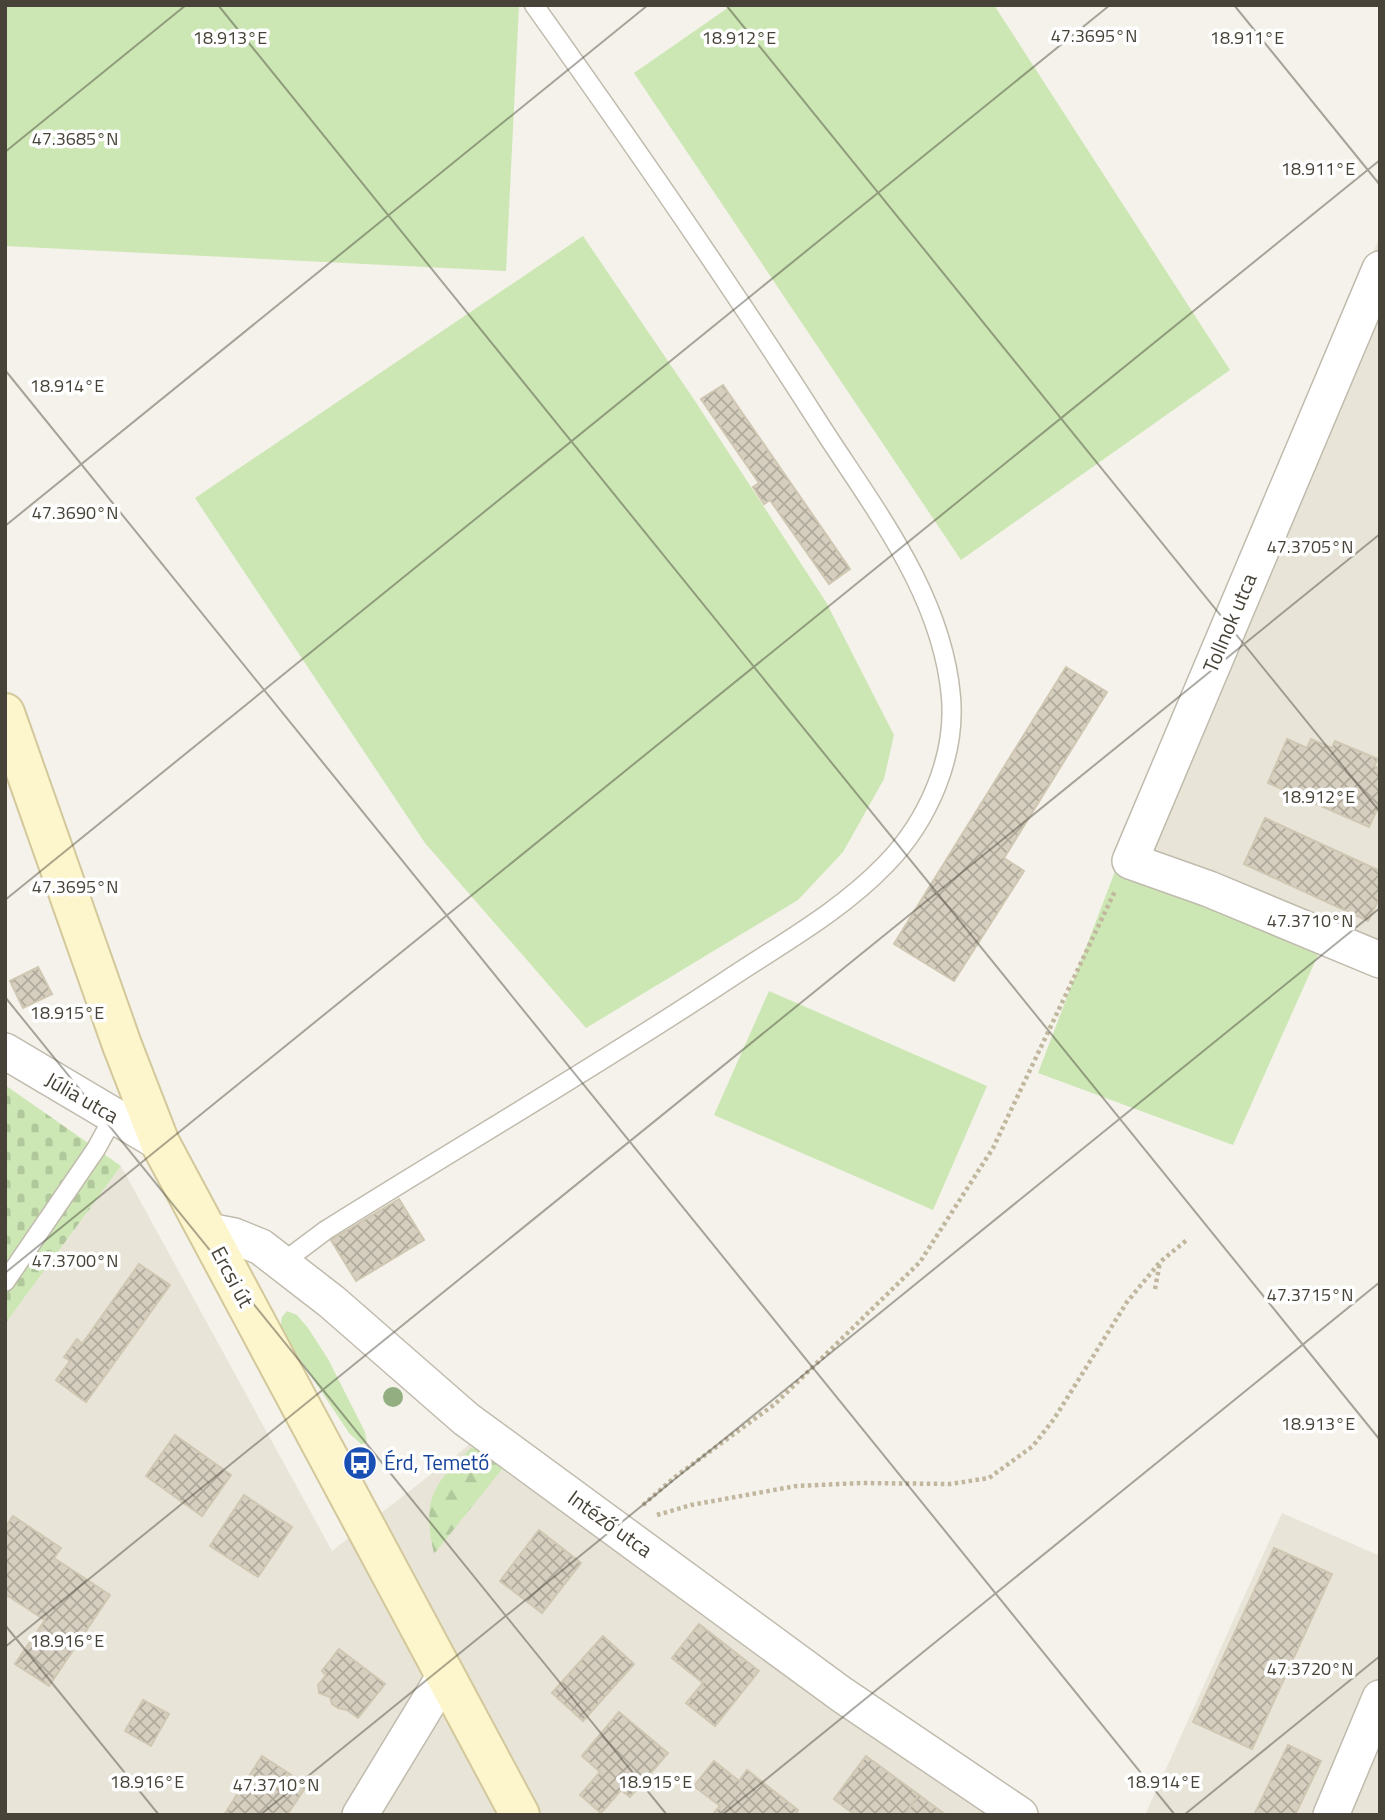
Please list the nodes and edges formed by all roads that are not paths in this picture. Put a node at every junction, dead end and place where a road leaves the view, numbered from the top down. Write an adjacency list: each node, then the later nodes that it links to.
1 (534, 5): 9 (lane)
2 (1380, 269): 4 (street, Tollnok utca)
3 (5, 713): 7 (main road, Ercsi út)
4 (1380, 960)
5 (5, 1051): 6 (street, Júlia utca)
6 (114, 1116): 7 (street, Júlia utca); 10 (lane)
7 (160, 1143): 8 (main road, Ercsi út)
8 (208, 1231): 9 (street, Intéző utca); 11 (main road, Ercsi út)
9 (282, 1263): 15 (street, Intéző utca)
10 (5, 1282)
11 (445, 1675): 13 (street); 14 (main road, Ercsi út)
12 (1380, 1698): 16 (street)
13 (360, 1815)
14 (520, 1815)
15 (1020, 1815)
16 (1331, 1815)

